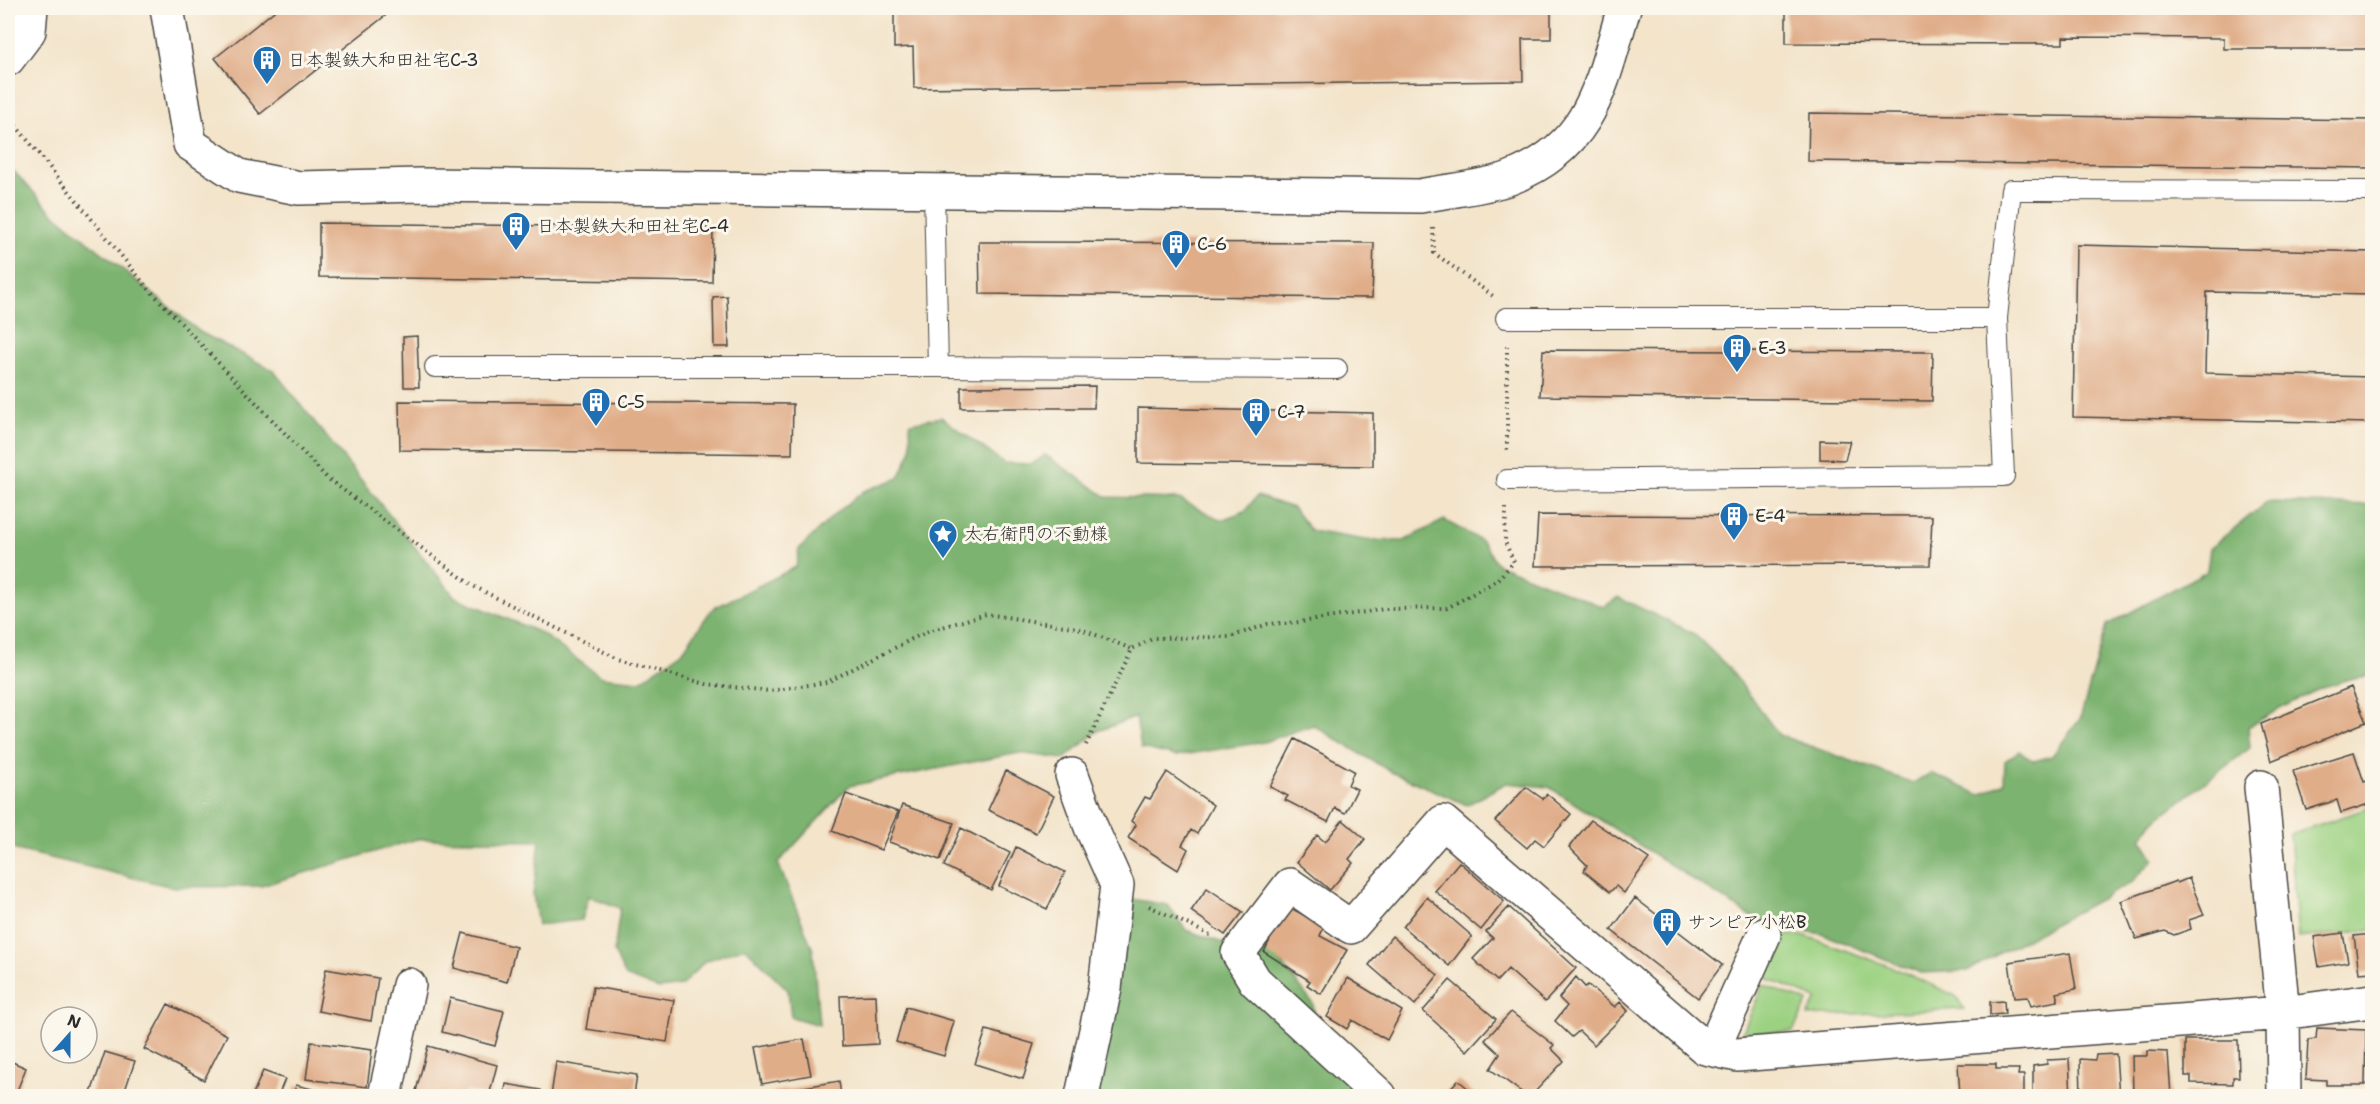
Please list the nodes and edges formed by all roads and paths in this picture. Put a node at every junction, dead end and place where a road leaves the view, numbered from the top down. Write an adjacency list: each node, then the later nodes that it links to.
1 (31, 8): 4 (street)
2 (167, 8): 6 (street)
3 (1623, 8): 6 (street)
4 (8, 58)
5 (8, 116): 15 (path)
6 (934, 191): 12 (lane)
7 (2373, 191): 10 (lane)
8 (1432, 219): 9 (path)
9 (1506, 318): 10 (lane); 14 (path)
10 (1997, 318): 14 (lane)
11 (435, 368): 12 (lane)
12 (938, 368): 13 (lane)
13 (1337, 369)
14 (1507, 480): 15 (path)
15 (1132, 649): 16 (path)
16 (1093, 730)
17 (1072, 775): 19 (street)
18 (2261, 787): 24 (street)
19 (1117, 885): 21 (path); 27 (street)
20 (1764, 935): 25 (street)
21 (1238, 953): 25 (street); 28 (street)
22 (409, 986): 26 (street)
23 (2373, 1001): 24 (street)
24 (2283, 1013): 25 (street); 29 (street)
25 (1713, 1049)
26 (385, 1096)
27 (1082, 1096)
28 (1380, 1096)
29 (2284, 1096)

